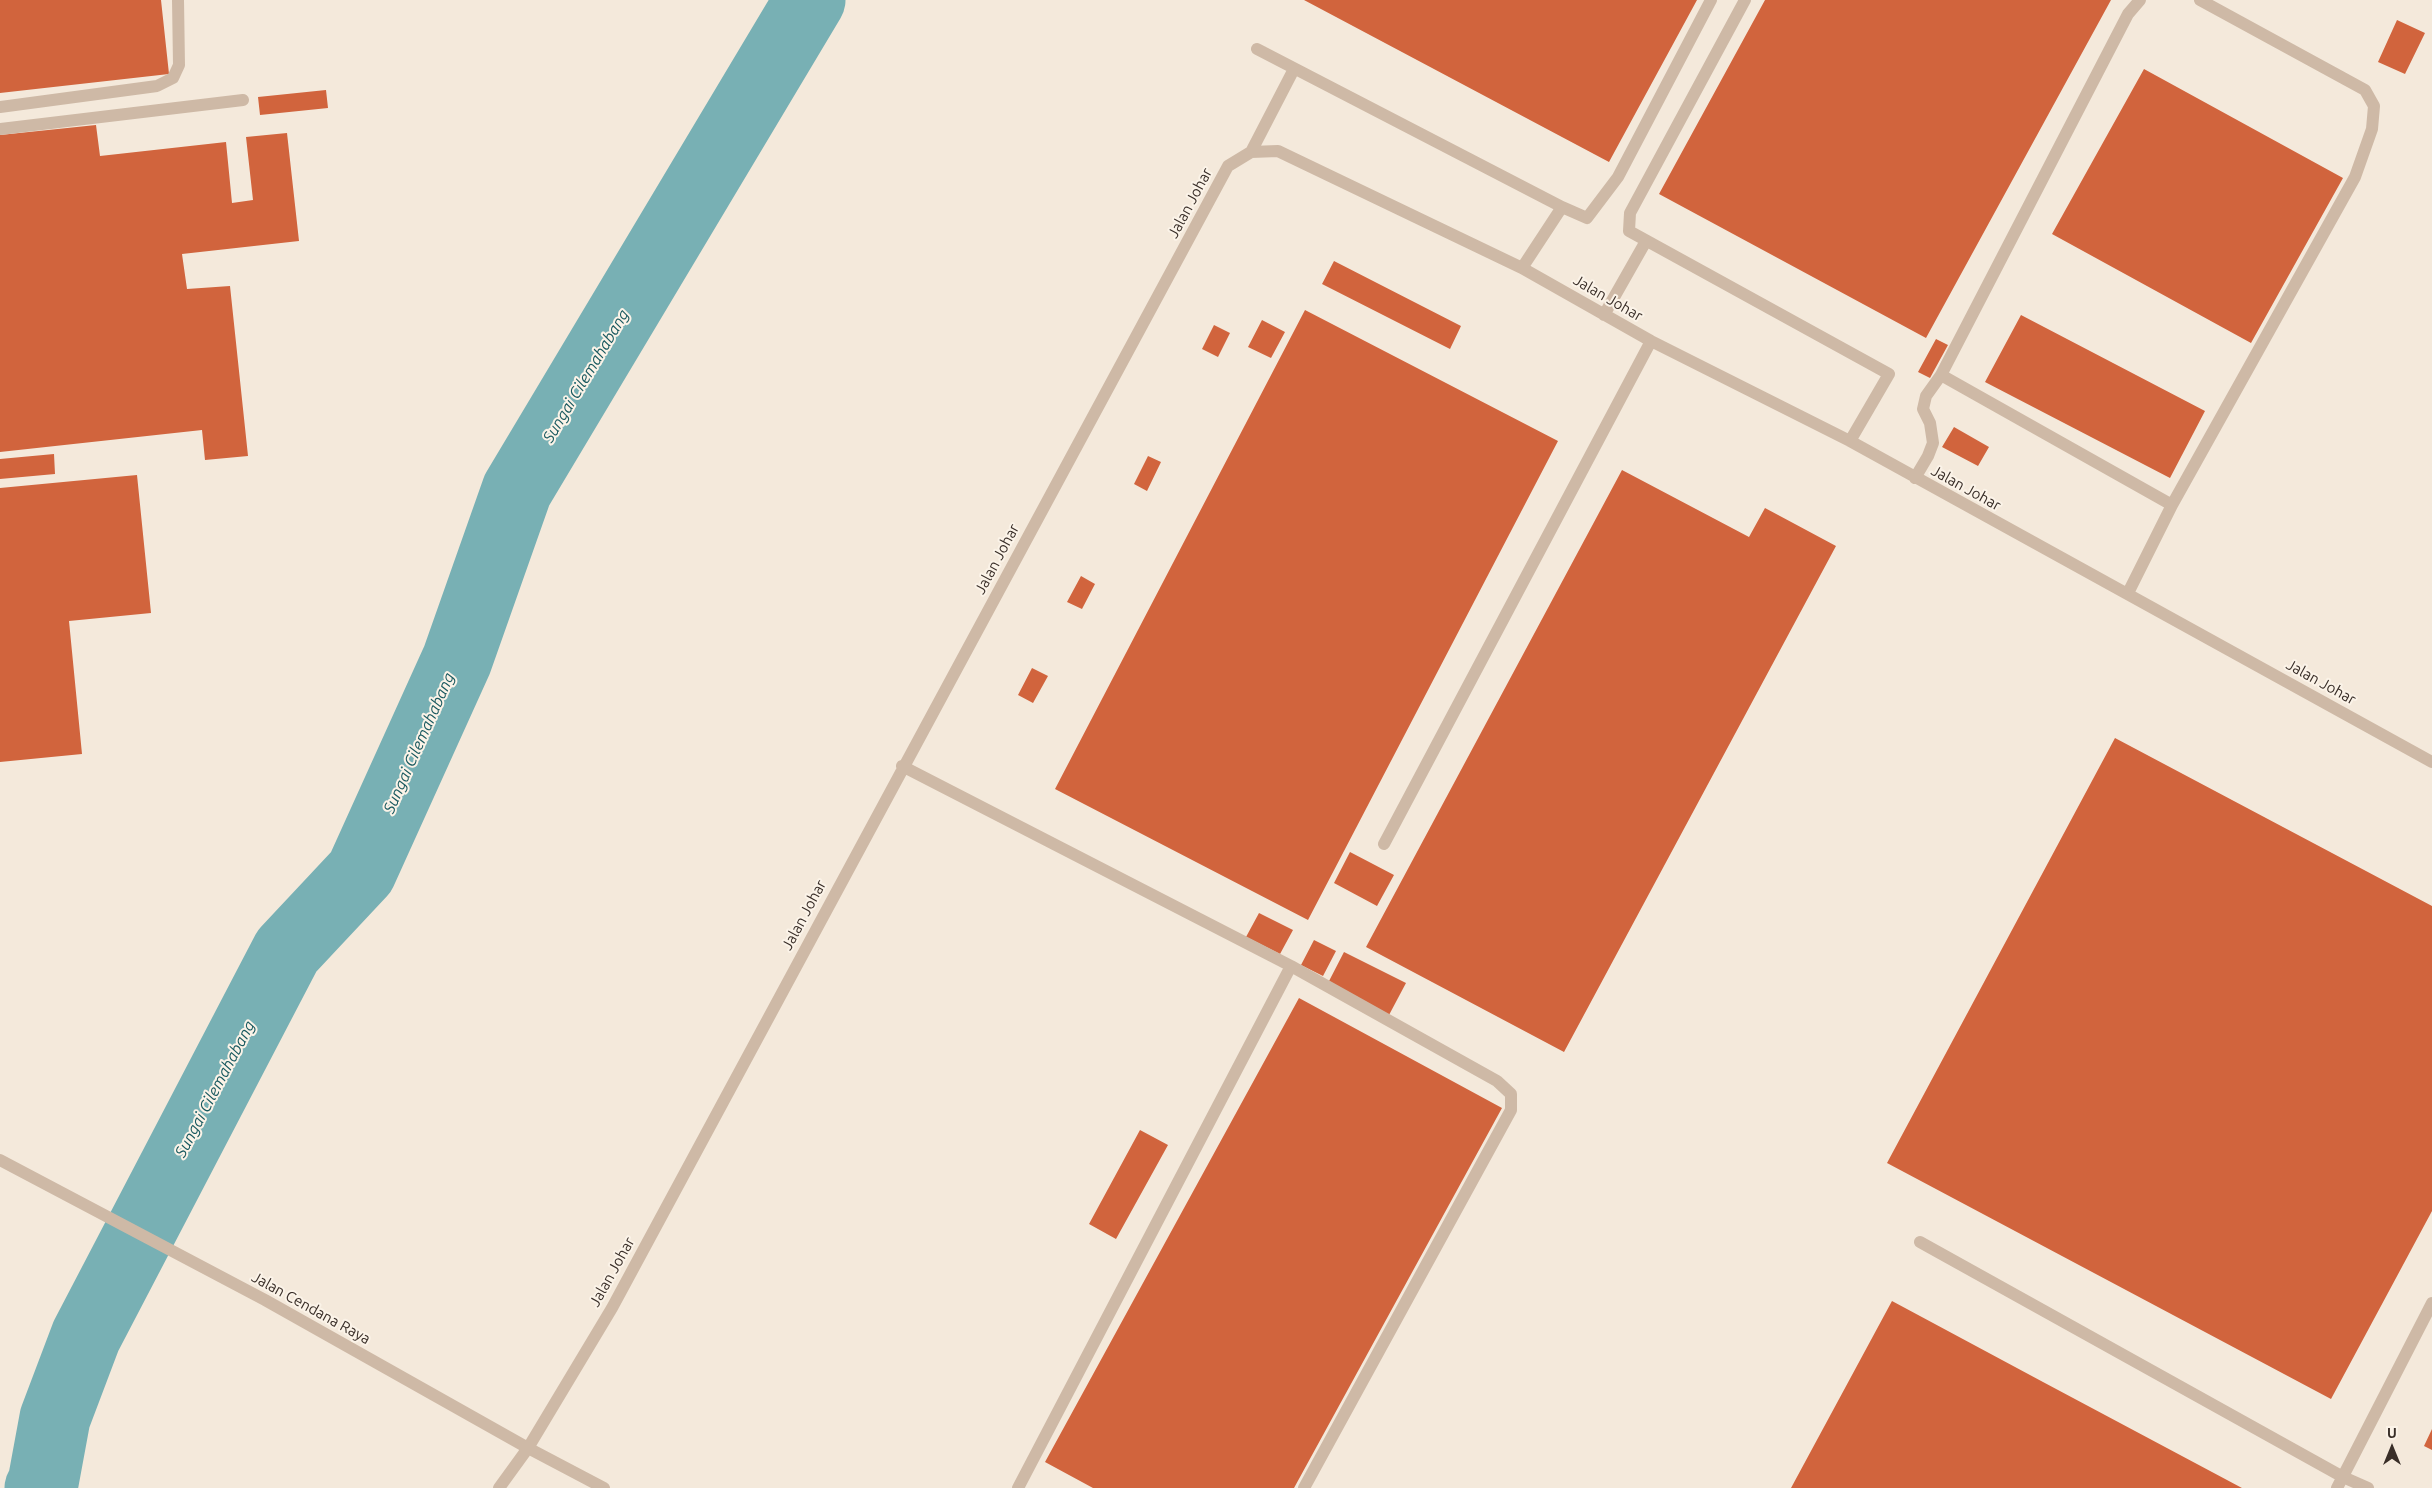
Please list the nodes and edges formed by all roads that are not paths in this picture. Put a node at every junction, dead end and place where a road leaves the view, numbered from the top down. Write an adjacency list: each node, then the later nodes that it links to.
1 (178, 0): 9 (lane)
2 (1711, 0): 12 (lane)
3 (1746, 0): 13 (lane)
4 (2140, 0): 17 (lane)
5 (2200, 0): 20 (lane)
6 (1258, 49): 7 (lane)
7 (1294, 69): 11 (lane); 12 (lane)
8 (243, 100): 10 (lane)
9 (0, 107)
10 (0, 129)
11 (1251, 152): 14 (lane, Jalan Johar); 23 (lane, Jalan Johar)
12 (1562, 207): 14 (lane)
13 (1646, 241): 15 (lane); 18 (lane)
14 (1522, 268): 15 (lane, Jalan Johar)
15 (1604, 315): 16 (lane, Jalan Johar)
16 (1651, 341): 18 (lane, Jalan Johar); 24 (lane)
17 (1941, 375): 19 (lane); 20 (lane)
18 (1850, 441): 19 (lane, Jalan Johar)
19 (1914, 478): 21 (lane, Jalan Johar)
20 (2172, 505): 21 (lane)
21 (2128, 594): 22 (lane, Jalan Johar)
22 (2432, 762)
23 (902, 766): 25 (lane); 29 (lane, Jalan Johar)
24 (1384, 844)
25 (1291, 966): 33 (lane); 34 (lane)
26 (2, 1161): 29 (lane, Jalan Cendana Raya)
27 (1920, 1242): 30 (lane)
28 (2432, 1302): 30 (lane)
29 (528, 1448): 31 (lane, Jalan Johar); 32 (lane, Jalan Cendana Raya)
30 (2340, 1482): 35 (lane)
31 (499, 1488)
32 (604, 1488)
33 (1018, 1488)
34 (1304, 1488)
35 (2368, 1488)

